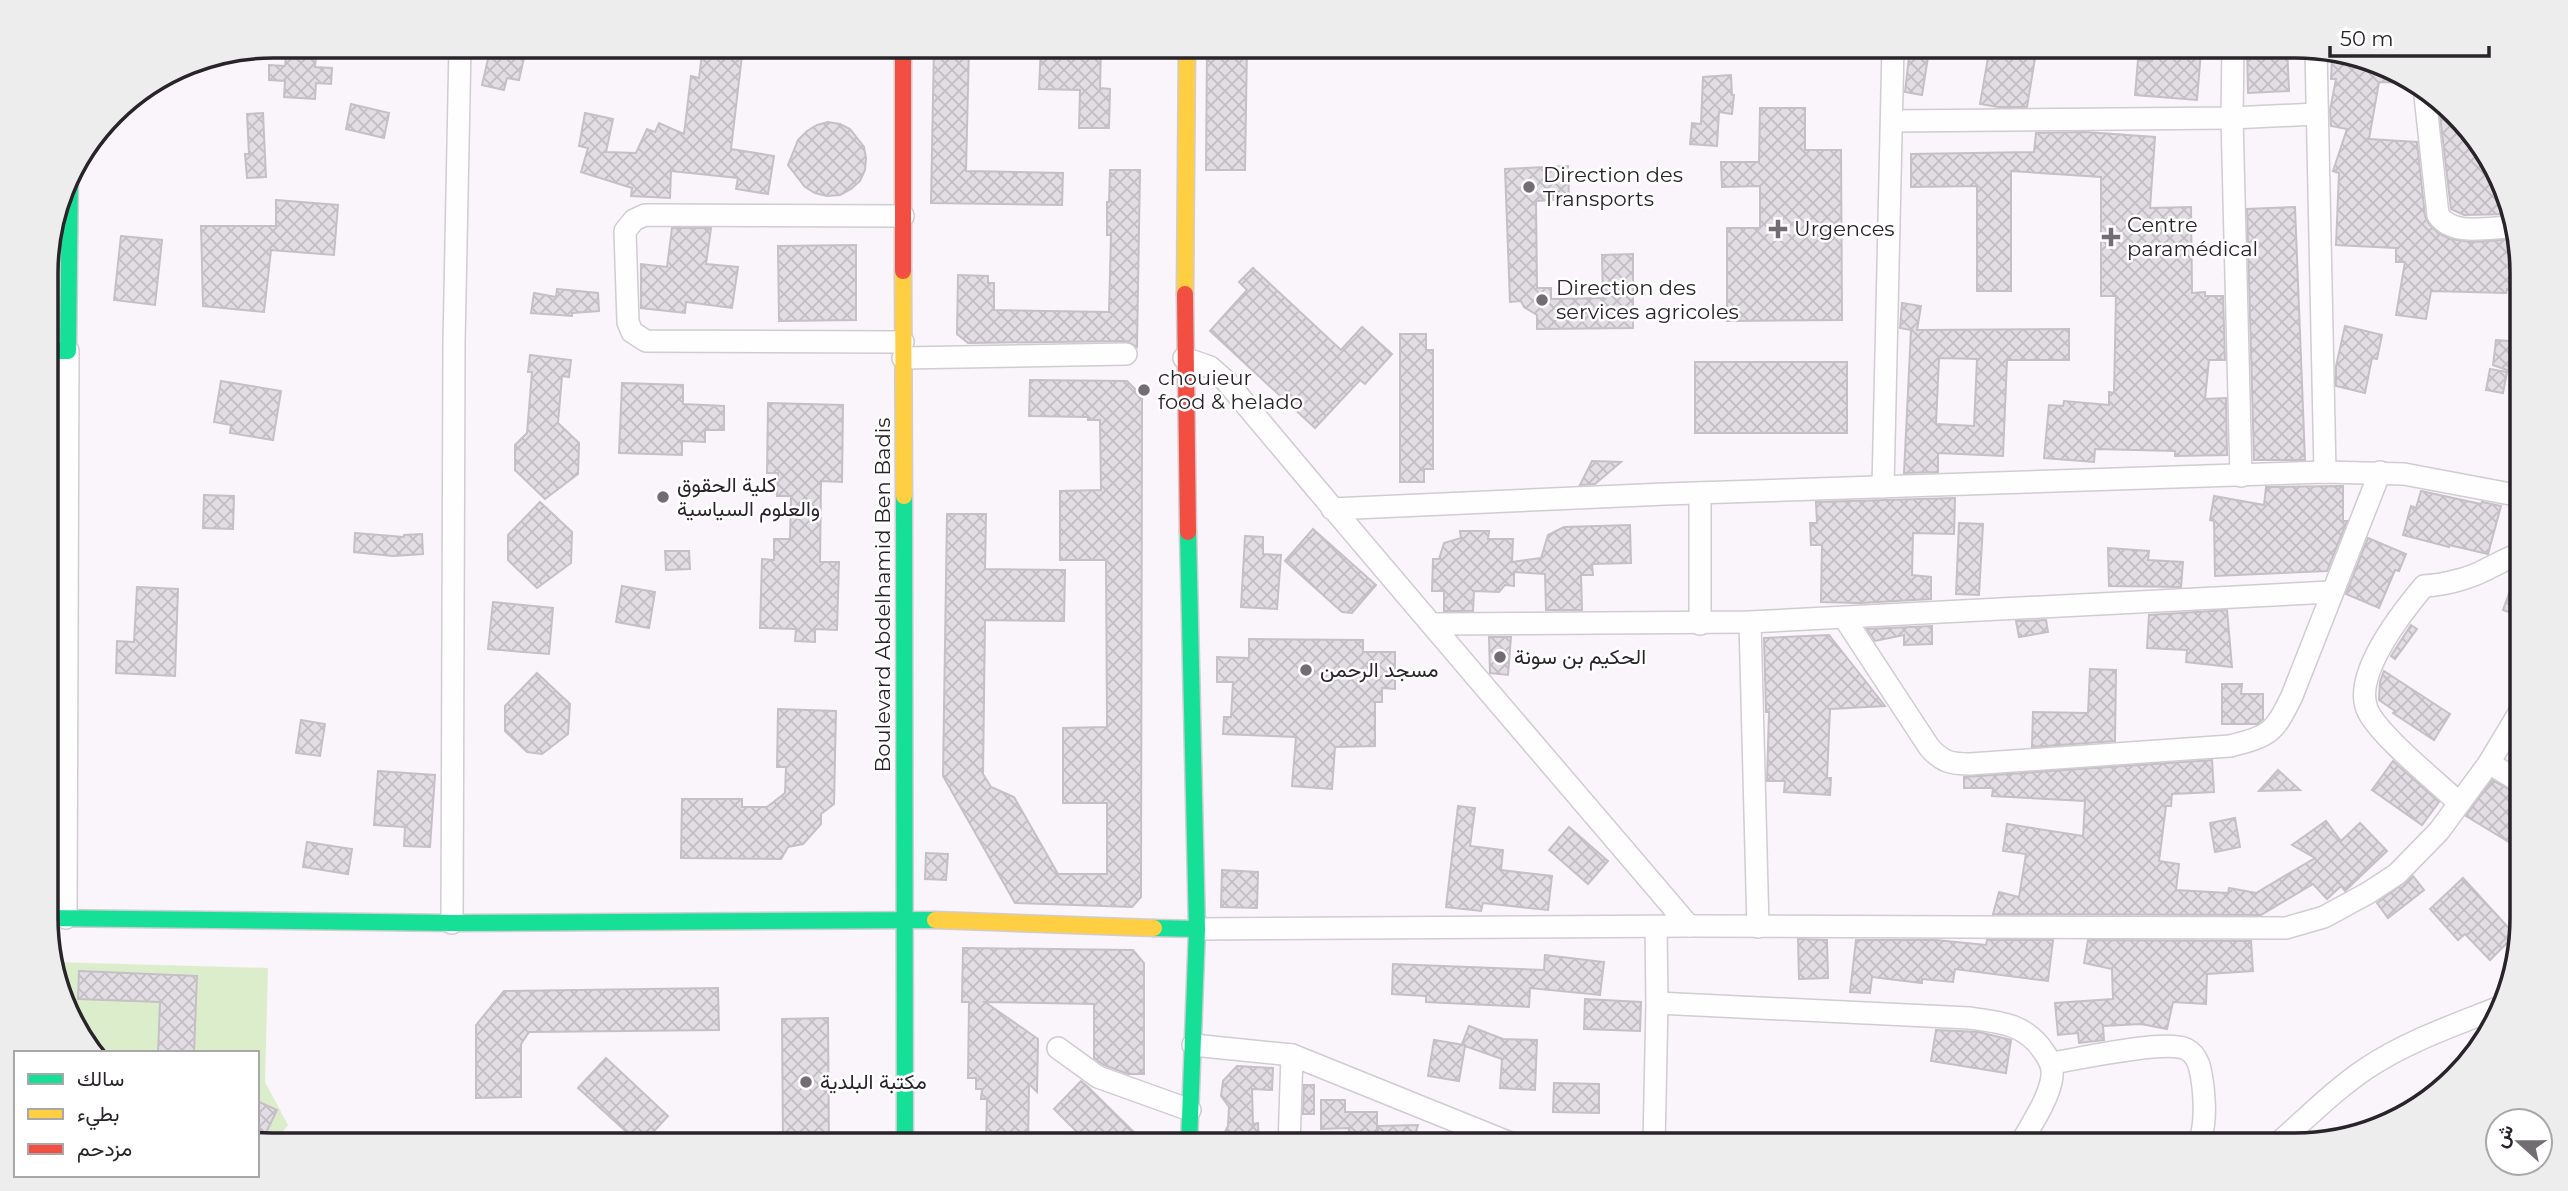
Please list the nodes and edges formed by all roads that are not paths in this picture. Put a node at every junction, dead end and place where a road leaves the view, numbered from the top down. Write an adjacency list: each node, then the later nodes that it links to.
1 (460, 58): 39 (street)
2 (903, 58): 12 (main road, Boulevard Abdelhamid Ben Badis)
3 (1186, 58): 18 (main road)
4 (1893, 58): 10 (street)
5 (2232, 58): 9 (street)
6 (2316, 59): 8 (street)
7 (2426, 102): 13 (street)
8 (2316, 114): 9 (street); 19 (street)
9 (2232, 118): 10 (street); 21 (street)
10 (1892, 121): 22 (street)
11 (70, 204): 16 (main road)
12 (903, 216): 14 (main road, Boulevard Abdelhamid Ben Badis); 14 (street)
13 (2505, 227)
14 (903, 350): 17 (street); 38 (main road, Boulevard Abdelhamid Ben Badis)
15 (58, 351): 16 (main road)
16 (68, 351): 36 (street)
17 (1126, 354)
18 (1184, 358): 25 (street); 43 (main road)
19 (2325, 472): 20 (street); 21 (street)
20 (2380, 472): 24 (street); 27 (street)
21 (2241, 476): 22 (street)
22 (1883, 487): 23 (street)
23 (1700, 493): 25 (street); 31 (street)
24 (2510, 494)
25 (1332, 509): 30 (street)
26 (2510, 557): 35 (street)
27 (2331, 592): 28 (street); 28 (street)
28 (1845, 618): 29 (street)
29 (1750, 622): 31 (street); 42 (street)
30 (1433, 624): 31 (street); 40 (street)
31 (1700, 624)
32 (2510, 727): 33 (street)
33 (2488, 763): 34 (street); 35 (street)
34 (2510, 776)
35 (2458, 802): 42 (street)
36 (58, 866)
37 (58, 918): 39 (main road)
38 (905, 919): 39 (main road); 43 (main road); 51 (main road, Boulevard Abdelhamid Ben Badis)
39 (452, 923)
40 (1689, 926): 41 (street); 42 (street)
41 (1656, 927): 43 (street); 44 (street)
42 (1758, 927)
43 (1197, 929): 46 (main road)
44 (1657, 1003): 49 (street); 55 (street)
45 (2488, 1012): 58 (street)
46 (1193, 1045): 48 (street); 50 (main road)
47 (1058, 1048): 50 (street)
48 (1292, 1055): 53 (street); 54 (street)
49 (2052, 1063): 56 (street); 57 (street)
50 (1190, 1110): 52 (main road)
51 (905, 1133)
52 (1189, 1133)
53 (1289, 1133)
54 (1470, 1133)
55 (1654, 1133)
56 (2026, 1133)
57 (2201, 1133)
58 (2290, 1133)

